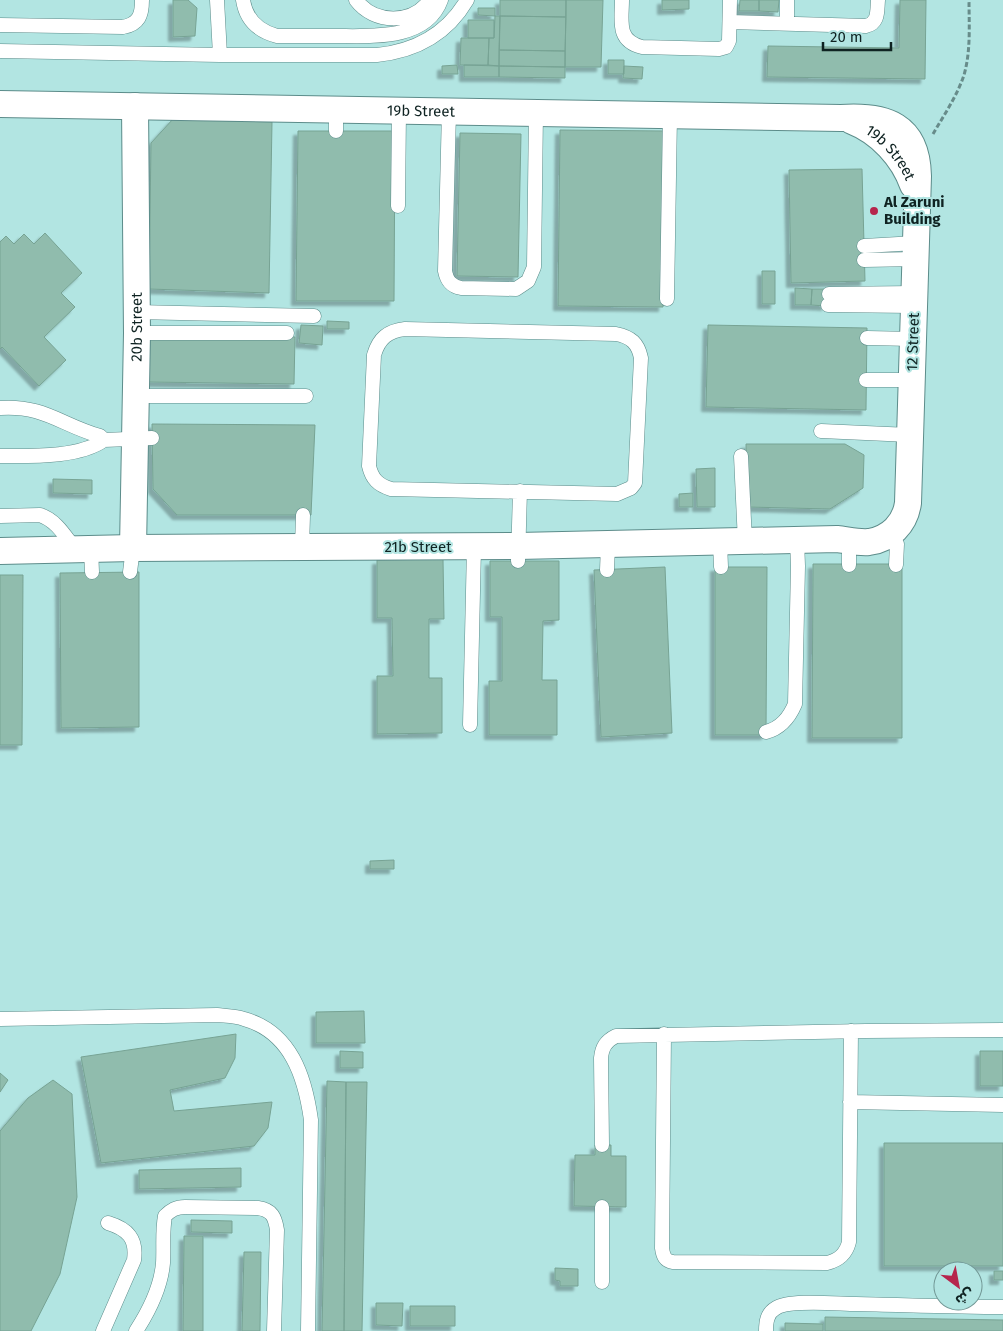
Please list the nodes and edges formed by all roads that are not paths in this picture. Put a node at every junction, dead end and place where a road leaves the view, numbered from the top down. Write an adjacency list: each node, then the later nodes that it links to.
1 (142, 0): 14 (lane)
2 (217, 0): 17 (lane)
3 (243, 0): 15 (lane)
4 (430, 0): 11 (lane)
5 (441, 0): 15 (lane)
6 (466, 0): 17 (lane)
7 (622, 0): 12 (lane)
8 (730, 0): 12 (lane)
9 (787, 0): 13 (lane)
10 (878, 0): 13 (lane)
11 (358, 3): 15 (lane)
12 (730, 22): 13 (lane)
13 (787, 24)
14 (0, 25)
15 (365, 36)
16 (0, 51): 17 (lane)
17 (220, 54)
18 (0, 104): 19 (street, 19b Street)
19 (135, 106): 20 (street, 19b Street); 33 (street, 20b Street)
20 (400, 110): 21 (street, 19b Street); 26 (lane)
21 (449, 111): 22 (street, 19b Street); 22 (lane)
22 (536, 112): 23 (street, 19b Street)
23 (670, 115): 24 (street, 19b Street); 29 (lane)
24 (841, 118): 25 (street, 19b Street); 25 (street, 19b Street)
25 (916, 195): 27 (street, 12 Street)
26 (398, 206)
27 (916, 251): 28 (lane); 31 (street, 12 Street)
28 (864, 253)
29 (667, 299)
30 (828, 299): 31 (lane)
31 (914, 300): 36 (street, 12 Street)
32 (314, 316): 33 (lane)
33 (136, 322): 34 (lane); 39 (street, 20b Street)
34 (287, 333)
35 (867, 338): 36 (lane)
36 (913, 339): 38 (street, 12 Street)
37 (866, 380): 38 (lane)
38 (912, 380): 43 (street, 12 Street)
39 (136, 396): 40 (lane); 44 (street, 20b Street)
40 (306, 396)
41 (0, 408): 45 (lane)
42 (822, 431): 43 (lane)
43 (910, 435): 48 (street, 12 Street)
44 (144, 439): 45 (lane); 61 (street, 20b Street)
45 (104, 440): 46 (lane)
46 (0, 456)
47 (742, 456): 57 (lane)
48 (908, 490): 52 (street); 56 (street, 21b Street)
49 (520, 492): 49 (lane); 59 (lane)
50 (303, 515): 54 (lane)
51 (0, 516): 60 (lane)
52 (890, 534): 56 (street, 21b Street); 62 (lane)
53 (797, 540): 56 (street, 21b Street); 57 (street, 21b Street); 64 (lane)
54 (302, 547): 55 (street, 21b Street); 61 (street, 21b Street)
55 (474, 547): 59 (street, 21b Street); 63 (lane)
56 (845, 548)
57 (729, 550): 59 (street, 21b Street)
58 (0, 551): 60 (street, 21b Street)
59 (518, 554)
60 (86, 557): 61 (street, 21b Street)
61 (132, 560)
62 (896, 565)
63 (470, 725)
64 (766, 732)
65 (0, 1019): 79 (lane)
66 (1003, 1030): 67 (lane)
67 (850, 1031): 68 (lane); 69 (lane)
68 (664, 1034): 69 (lane); 71 (lane)
69 (850, 1102): 70 (lane)
70 (1003, 1105)
71 (602, 1145)
72 (602, 1207): 74 (lane)
73 (108, 1223): 76 (lane)
74 (602, 1282)
75 (1003, 1307): 80 (lane)
76 (103, 1331)
77 (136, 1331): 78 (lane)
78 (274, 1331)
79 (308, 1331)
80 (766, 1331)

